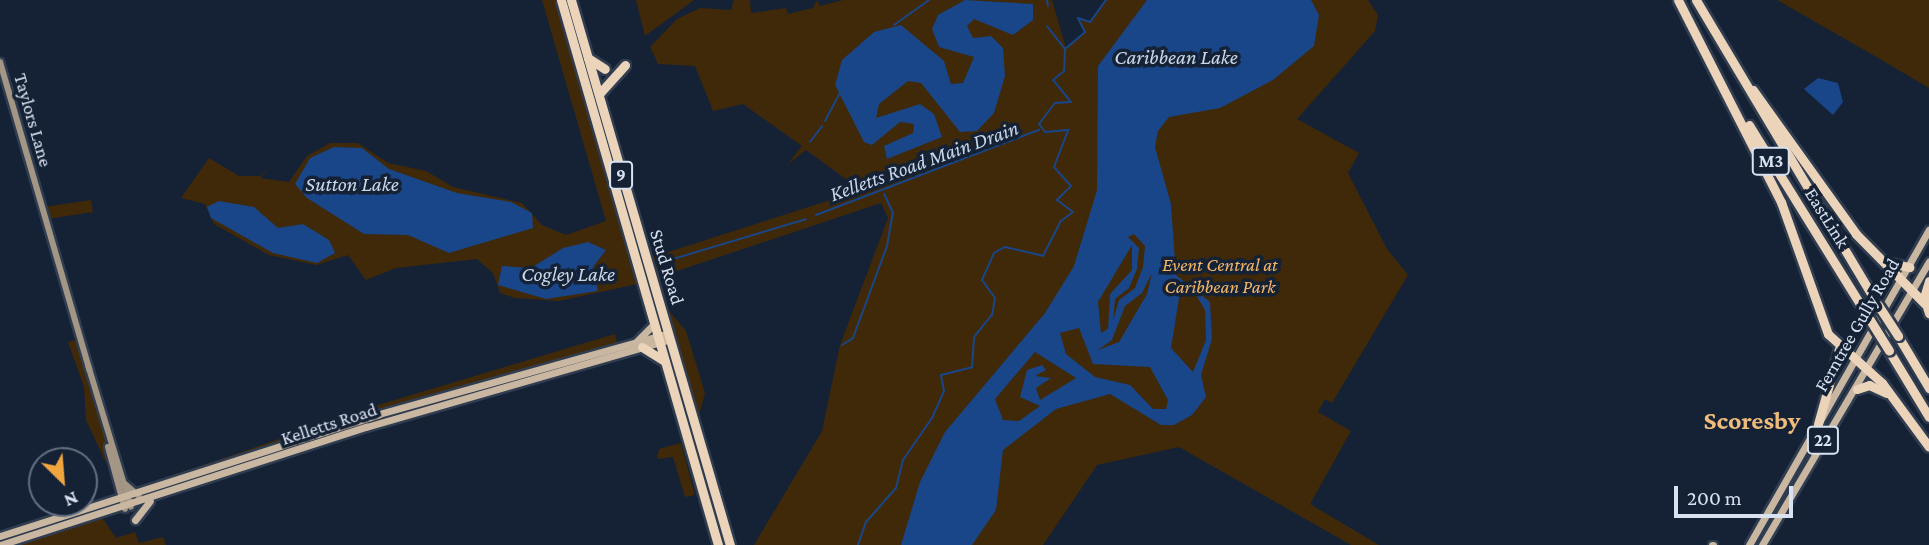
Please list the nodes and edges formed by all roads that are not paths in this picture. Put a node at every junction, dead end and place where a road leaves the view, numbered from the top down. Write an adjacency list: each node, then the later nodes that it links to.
1 (561, 0): 19 (highway, Stud Road / 9)
2 (571, 0): 6 (highway, Stud Road / 9)
3 (1679, 0): 23 (highway); 30 (highway, EastLink / M3, bridge)
4 (1696, 0): 5 (highway, EastLink / M3)
5 (1712, 31): 12 (highway); 27 (highway, EastLink / M3, bridge)
6 (587, 58): 9 (highway); 10 (highway, Stud Road / 9)
7 (0, 62): 33 (main road, Taylors Lane)
8 (625, 65): 10 (highway)
9 (605, 69)
10 (599, 95): 20 (highway, Stud Road / 9)
11 (1929, 230): 14 (main road, Ferntree Gully Road / 22)
12 (1866, 245): 14 (highway); 15 (highway)
13 (1929, 261): 17 (main road, Ferntree Gully Road / 22)
14 (1909, 267): 15 (main road, Ferntree Gully Road / 22)
15 (1901, 281): 17 (highway); 25 (main road, Ferntree Gully Road / 22)
16 (1929, 281): 18 (highway)
17 (1913, 292): 18 (highway); 26 (main road, Ferntree Gully Road / 22)
18 (1927, 309)
19 (654, 324): 21 (highway, Stud Road / 9); 22 (main road)
20 (669, 336): 21 (main road, Kelletts Road); 45 (highway, Stud Road / 9)
21 (658, 339): 22 (main road, Kelletts Road); 24 (highway, Stud Road / 9)
22 (639, 344): 24 (highway); 36 (main road, Kelletts Road); 37 (main road, Kelletts Road)
23 (1839, 349): 25 (highway); 31 (highway)
24 (664, 361): 44 (highway, Stud Road / 9)
25 (1855, 362): 26 (highway); 31 (main road, Ferntree Gully Road / 22)
26 (1868, 370): 28 (main road, Ferntree Gully Road / 22); 29 (highway)
27 (1929, 388)
28 (1857, 389): 29 (highway); 42 (main road, Ferntree Gully Road / 22)
29 (1900, 406): 32 (highway)
30 (1929, 417)
31 (1818, 424): 46 (main road, Ferntree Gully Road / 22)
32 (1929, 447)
33 (113, 462): 34 (main road, Taylors Lane); 35 (main road, Taylors Lane)
34 (121, 480): 36 (main road); 38 (main road, Taylors Lane)
35 (117, 487): 38 (main road, Taylors Lane); 39 (main road)
36 (139, 496): 38 (main road, Kelletts Road)
37 (151, 501): 38 (main road, Kelletts Road); 40 (main road)
38 (126, 504): 39 (main road, Kelletts Road); 43 (main road, Kelletts Road)
39 (100, 507): 41 (main road, Kelletts Road)
40 (135, 520)
41 (0, 536)
42 (1763, 544)
43 (0, 545)
44 (718, 545)
45 (730, 545)
46 (1749, 545)

